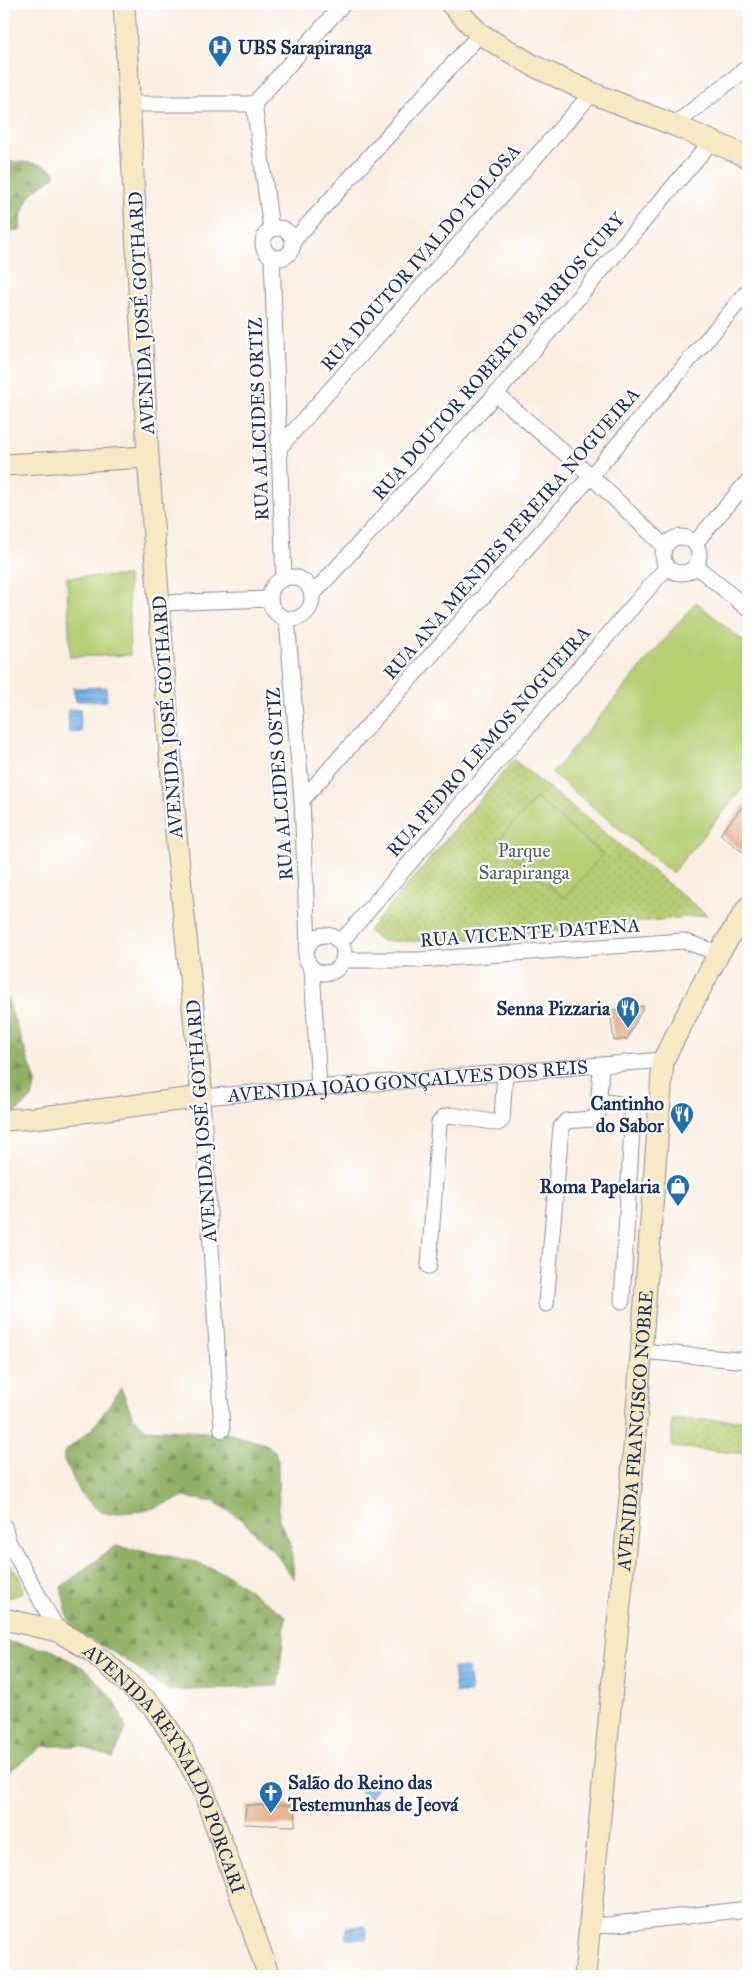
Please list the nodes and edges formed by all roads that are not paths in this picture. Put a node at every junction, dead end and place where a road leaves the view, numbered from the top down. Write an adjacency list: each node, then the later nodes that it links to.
1 (124, 4): 7 (street, AVENIDA JOSÉ GOTHARD)
2 (343, 4): 8 (street)
3 (450, 4): 4 (street)
4 (480, 34): 6 (street); 13 (street)
5 (748, 67): 9 (street)
6 (592, 93): 9 (street); 17 (street, RUA DOUTOR IVALDO TOLOSA)
7 (130, 104): 8 (street); 18 (street, AVENIDA JOSÉ GOTHARD)
8 (254, 104): 12 (street)
9 (674, 125): 10 (street)
10 (712, 141): 11 (street); 16 (street, RUA DOUTOR ROBERTO BARRIOS CURY)
11 (748, 157)
12 (271, 229): 13 (street); 14 (street)
13 (294, 240): 14 (street)
14 (272, 258): 17 (street, RUA ALICIDES ORTIZ)
15 (748, 291): 20 (street, RUA ANA MENDES PEREIRA NOGUEIRA)
16 (496, 394): 20 (street); 27 (street, RUA DOUTOR ROBERTO BARRIOS CURY)
17 (279, 448): 26 (street, RUA ALICIDES ORTIZ)
18 (148, 456): 19 (street); 29 (street, AVENIDA JOSÉ GOTHARD)
19 (4, 466)
20 (591, 476): 23 (street); 32 (street, RUA ANA MENDES PEREIRA NOGUEIRA)
21 (748, 481): 22 (street)
22 (695, 543): 23 (street); 24 (street)
23 (664, 546): 25 (street)
24 (696, 566): 25 (street); 30 (street)
25 (667, 567): 34 (street, RUA PEDRO LEMOS NOGUEIRA)
26 (284, 579): 27 (street); 28 (street)
27 (312, 595): 31 (street)
28 (270, 599): 29 (street); 31 (street)
29 (159, 603): 43 (street, AVENIDA JOSÉ GOTHARD)
30 (748, 609)
31 (288, 619): 32 (street, RUA ALCIDES OSTIZ)
32 (302, 800): 35 (street, RUA ALCIDES OSTIZ)
33 (748, 907): 36 (street, AVENIDA FRANCISCO NOBRE)
34 (340, 942): 35 (street); 37 (street)
35 (308, 946): 38 (street)
36 (719, 953): 37 (street, RUA VICENTE DATENA); 39 (street, AVENIDA FRANCISCO NOBRE)
37 (343, 960): 38 (street)
38 (312, 968): 42 (street)
39 (663, 1060): 40 (street, AVENIDA JOÃO GONÇALVES DOS REIS); 49 (street, AVENIDA FRANCISCO NOBRE)
40 (601, 1064): 41 (street, AVENIDA JOÃO GONÇALVES DOS REIS); 44 (street)
41 (505, 1072): 42 (street, AVENIDA JOÃO GONÇALVES DOS REIS); 46 (street)
42 (319, 1087): 43 (street, AVENIDA JOÃO GONÇALVES DOS REIS)
43 (202, 1097): 45 (street, AVENIDA JOÃO GONÇALVES DOS REIS); 51 (street, AVENIDA JOSÉ GOTHARD)
44 (598, 1101): 47 (street); 48 (street)
45 (4, 1120)
46 (429, 1266)
47 (622, 1301)
48 (546, 1304)
49 (642, 1350): 50 (street); 56 (street, AVENIDA FRANCISCO NOBRE)
50 (748, 1361)
51 (222, 1430)
52 (4, 1526): 54 (street)
53 (4, 1619): 54 (street, AVENIDA REYNALDO PORCARI)
54 (58, 1630): 57 (street, AVENIDA REYNALDO PORCARI)
55 (748, 1909): 56 (street)
56 (590, 1927): 58 (street, AVENIDA FRANCISCO NOBRE)
57 (269, 1976)
58 (585, 1976)

